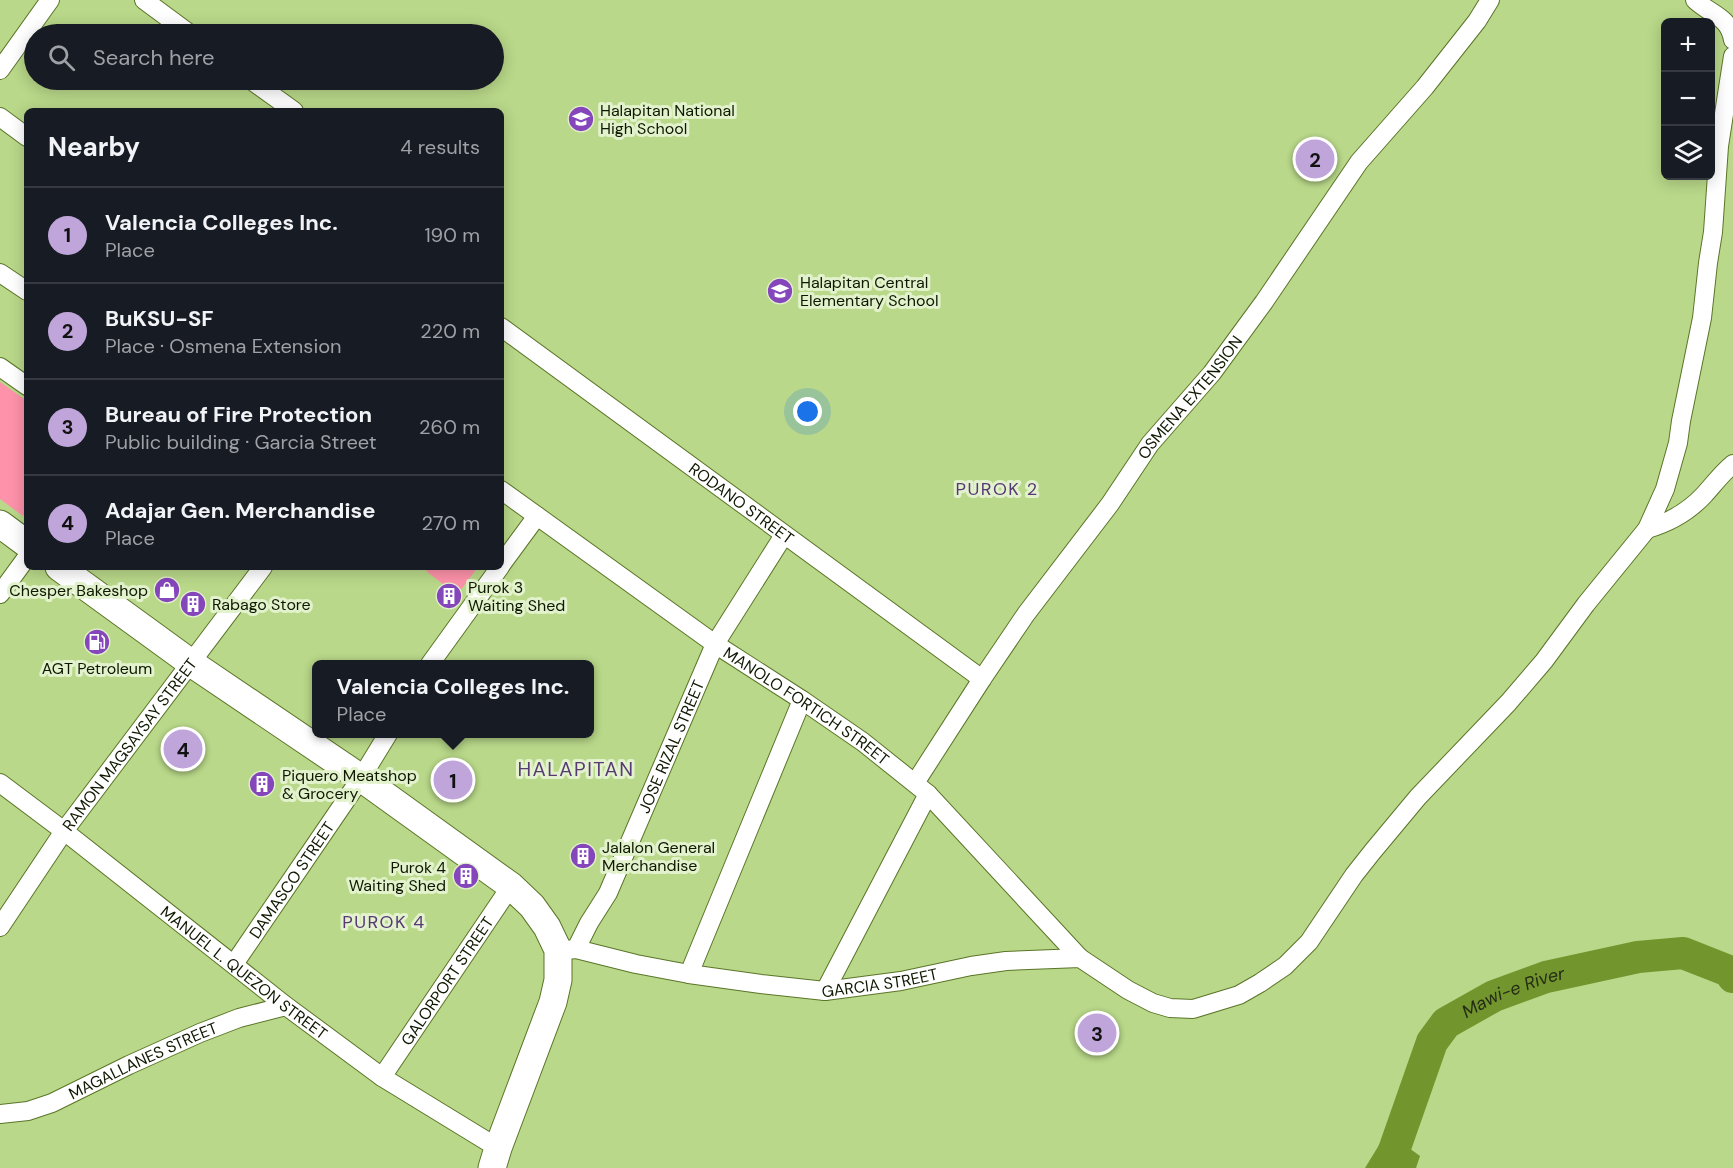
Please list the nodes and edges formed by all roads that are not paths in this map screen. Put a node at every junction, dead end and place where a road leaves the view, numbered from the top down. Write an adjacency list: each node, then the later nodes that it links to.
1 (50, 0): 5 (street)
2 (144, 0): 6 (street)
3 (1490, 0): 36 (street, OSMENA EXTENSION)
4 (1695, 0): 8 (street)
5 (33, 24)
6 (176, 24)
7 (24, 36): 10 (street)
8 (1733, 40)
9 (1733, 56): 24 (street)
10 (0, 70)
11 (265, 90): 12 (street)
12 (290, 108)
13 (0, 117): 14 (street)
14 (24, 135)
15 (0, 273): 16 (street)
16 (24, 289)
17 (504, 329): 25 (street, RODANO STREET)
18 (0, 367): 19 (street)
19 (24, 381)
20 (1733, 464): 24 (street)
21 (504, 492): 22 (street, MANOLO FORTICH STREET)
22 (537, 516): 28 (street); 33 (street, MANOLO FORTICH STREET)
23 (0, 524): 26 (highway)
24 (1647, 529): 46 (street)
25 (784, 534): 33 (street, JOSE RIZAL STREET); 36 (street, RODANO STREET)
26 (24, 542)
27 (24, 561): 32 (street)
28 (504, 561)
29 (63, 570): 35 (highway)
30 (261, 570): 35 (street, RAMON MAGSAYSAY STREET)
31 (497, 570): 34 (street)
32 (0, 594)
33 (715, 644): 37 (street, MANOLO FORTICH STREET); 45 (street, JOSE RIZAL STREET)
34 (433, 660)
35 (191, 663): 39 (highway); 42 (street, RAMON MAGSAYSAY STREET)
36 (982, 679): 41 (street, OSMENA EXTENSION)
37 (801, 699): 41 (street, MANOLO FORTICH STREET); 48 (street)
38 (386, 738): 39 (street, DAMASCO STREET)
39 (361, 778): 43 (highway); 47 (street, DAMASCO STREET)
40 (0, 783): 42 (street, MANUEL L. QUEZON STREET)
41 (921, 788): 46 (street, MANOLO FORTICH STREET); 49 (street, OSMENA EXTENSION)
42 (64, 831): 44 (street, RAMON MAGSAYSAY STREET); 47 (street, MANUEL L. QUEZON STREET)
43 (511, 886): 45 (highway); 51 (street, GALORPORT STREET)
44 (0, 927)
45 (567, 950): 48 (street, GARCIA STREET); 53 (highway)
46 (1080, 958): 49 (street, GARCIA STREET)
47 (234, 964): 50 (street, MANUEL L. QUEZON STREET)
48 (689, 974): 49 (street, GARCIA STREET)
49 (825, 991)
50 (286, 1006): 51 (street, MANUEL L. QUEZON STREET); 52 (street, MAGALLANES STREET)
51 (382, 1077): 53 (street, MANUEL L. QUEZON STREET)
52 (0, 1114)
53 (495, 1158)

